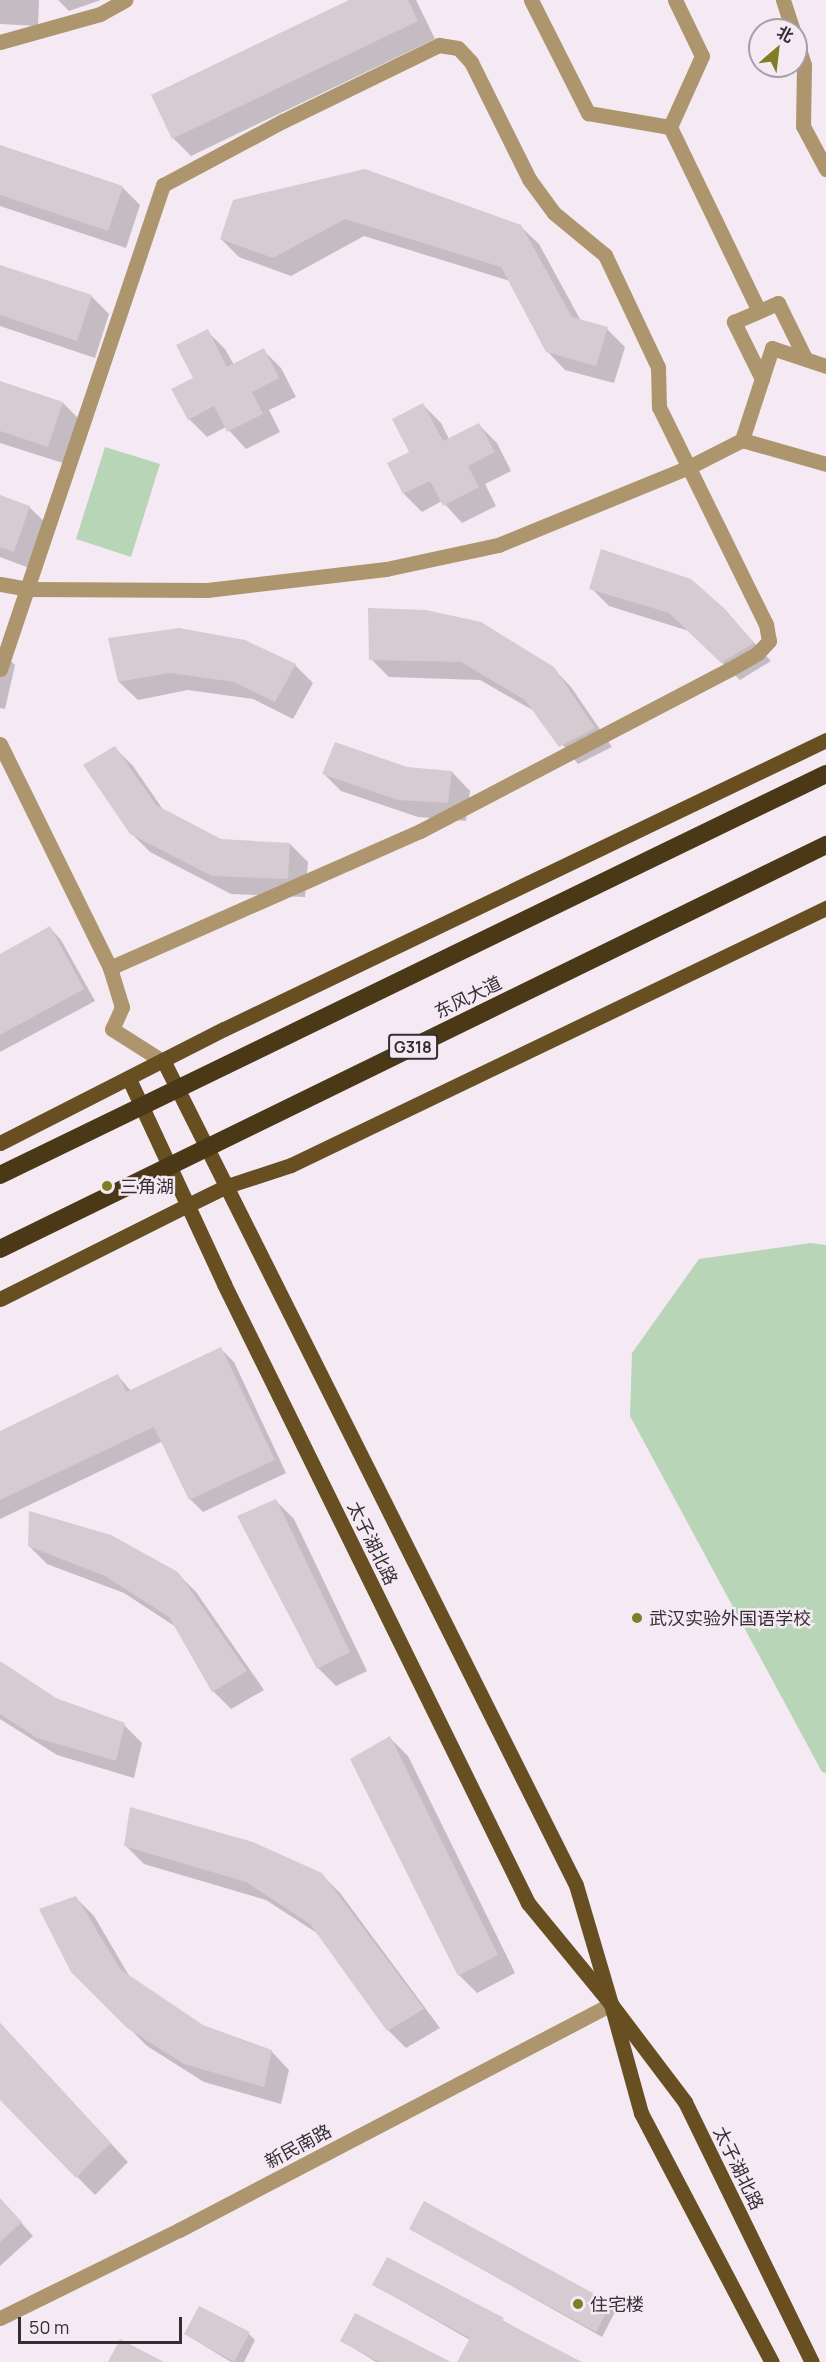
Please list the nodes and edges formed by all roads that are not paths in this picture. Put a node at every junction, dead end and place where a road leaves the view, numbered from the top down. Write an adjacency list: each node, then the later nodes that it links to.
1 (124, 0): 6 (street)
2 (531, 0): 8 (street)
3 (675, 0): 8 (street)
4 (783, 0): 5 (street)
5 (789, 18)
6 (0, 42)
7 (804, 78): 9 (street)
8 (670, 128): 10 (street)
9 (826, 169)
10 (759, 311): 11 (street); 13 (street)
11 (805, 358): 12 (street); 13 (street)
12 (826, 366)
13 (762, 379): 14 (street)
14 (742, 440): 15 (street); 16 (street)
15 (826, 464)
16 (689, 466): 18 (street); 18 (street); 25 (street)
17 (0, 584): 18 (street)
18 (27, 589): 19 (street)
19 (0, 669)
20 (826, 740): 26 (main road)
21 (0, 744): 25 (street)
22 (826, 774): 29 (highway, bridge)
23 (826, 845): 32 (highway, 东风大道 / G318, bridge)
24 (826, 908): 30 (main road)
25 (110, 968): 26 (street)
26 (164, 1062): 27 (main road); 30 (main road, 太子湖北路)
27 (129, 1079): 28 (main road); 31 (main road, 太子湖北路)
28 (0, 1143)
29 (0, 1175)
30 (227, 1186): 31 (main road); 34 (main road, 太子湖北路)
31 (186, 1206): 33 (main road); 34 (main road, 太子湖北路)
32 (0, 1249)
33 (0, 1299)
34 (611, 2004): 35 (street, 新民南路); 36 (main road, 太子湖北路); 37 (main road, 太子湖北路)
35 (0, 2318)
36 (772, 2362)
37 (812, 2362)

